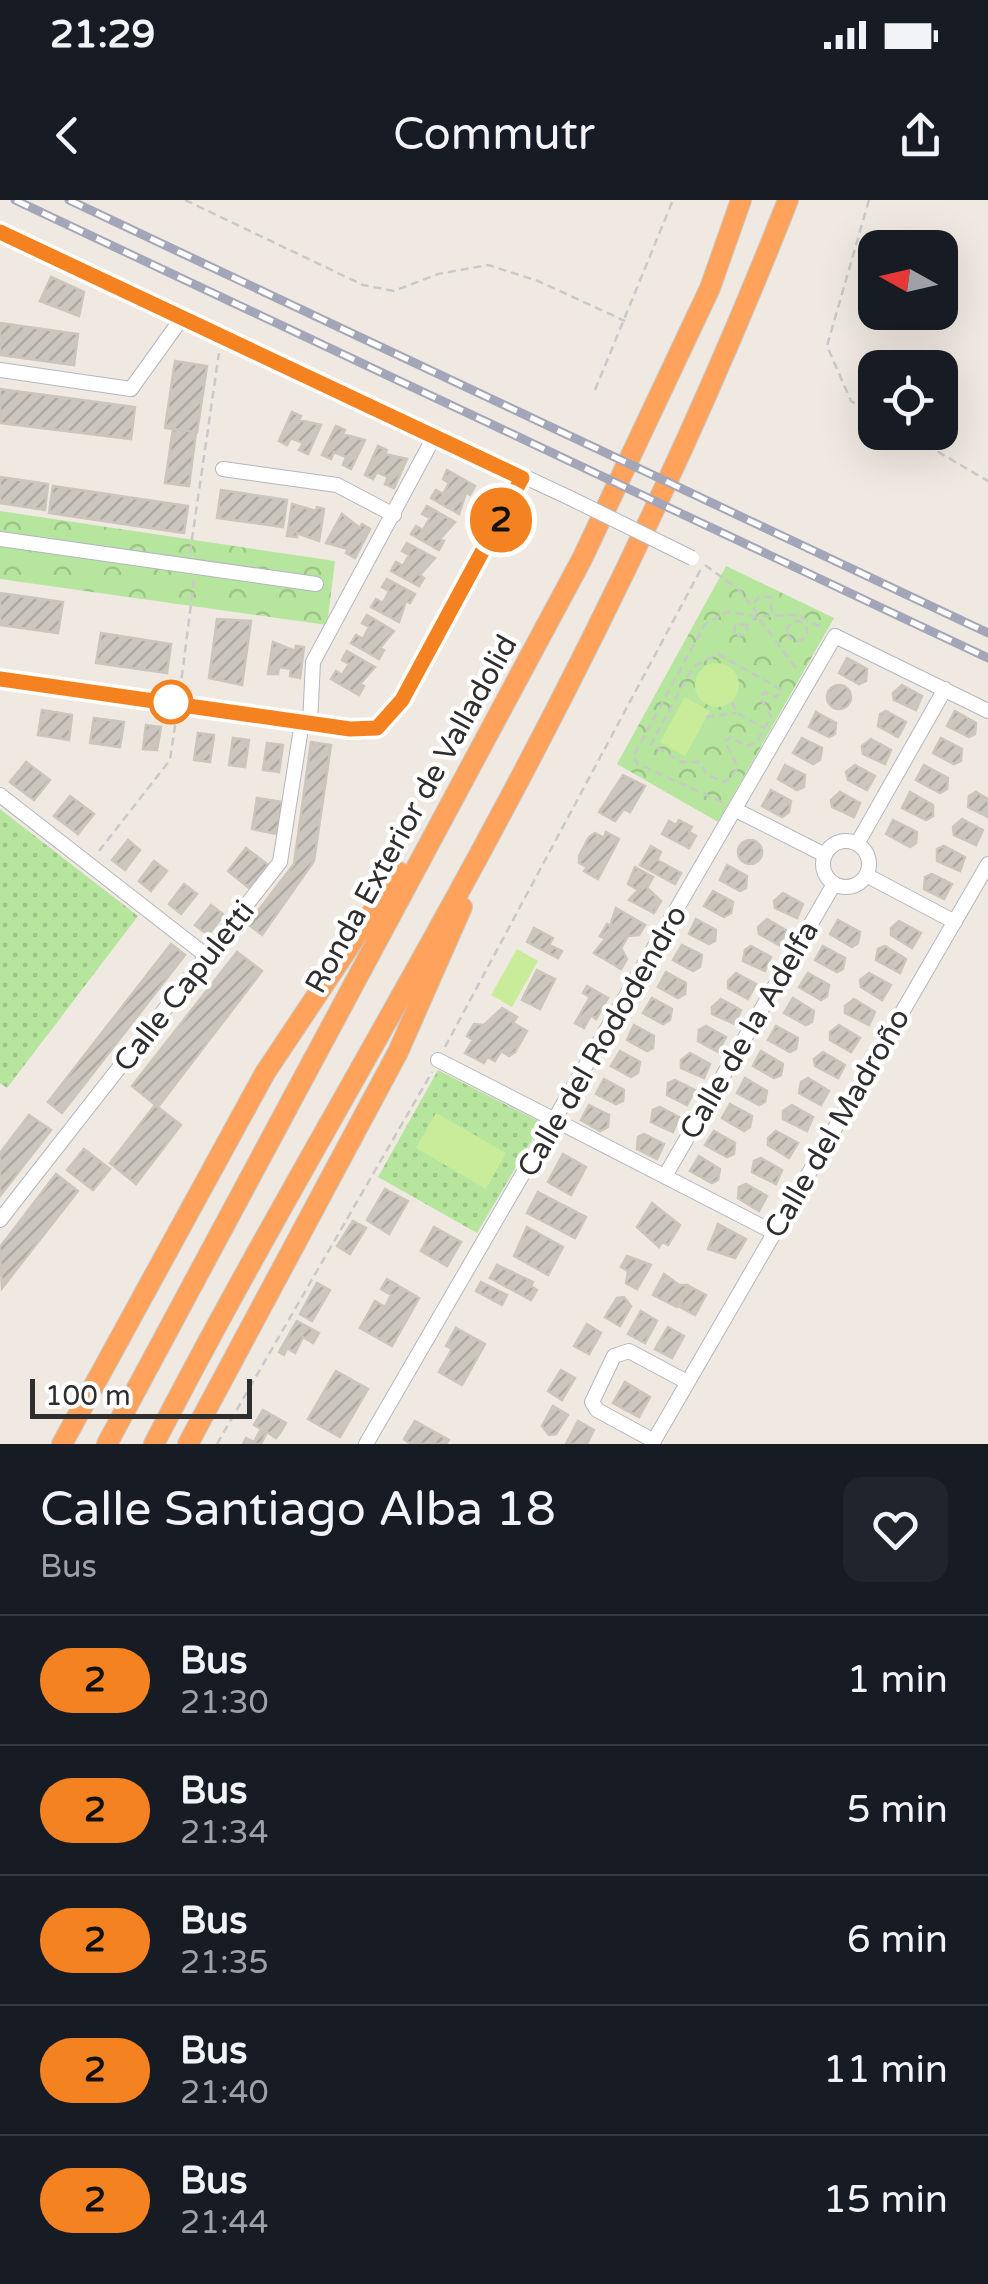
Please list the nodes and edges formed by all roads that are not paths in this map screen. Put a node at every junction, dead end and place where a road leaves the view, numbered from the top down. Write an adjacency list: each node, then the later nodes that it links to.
1 (741, 200): 19 (highway, Ronda Exterior de Valladolid)
2 (788, 200): 20 (highway)
3 (0, 232): 4 (street)
4 (182, 318): 5 (street); 6 (street)
5 (0, 370)
6 (434, 437): 8 (street); 9 (street, Calle Capuletti)
7 (222, 469): 9 (street)
8 (522, 478): 11 (street, bridge); 16 (street)
9 (394, 516): 16 (street, Calle Capuletti)
10 (0, 539): 12 (street)
11 (698, 561)
12 (316, 584)
13 (0, 679): 16 (street)
14 (944, 689): 15 (street); 18 (street, Calle del Rododendro); 21 (street)
15 (988, 710)
16 (306, 722): 27 (street, Calle Capuletti)
17 (0, 795): 27 (street)
18 (736, 810): 22 (street); 29 (street, Calle del Rododendro)
19 (438, 824): 35 (highway); 36 (highway, Ronda Exterior de Valladolid)
20 (493, 830): 37 (highway); 38 (highway)
21 (856, 844): 22 (street); 24 (street)
22 (824, 854): 25 (street)
23 (988, 864): 26 (street, Calle del Madroño)
24 (866, 875): 25 (street); 26 (street)
25 (834, 884): 30 (street, Calle de la Adelfa)
26 (955, 922): 32 (street, Calle del Madroño)
27 (208, 957): 31 (street, Calle Capuletti)
28 (438, 1060): 29 (street)
29 (555, 1122): 30 (street); 39 (street, Calle del Rododendro)
30 (664, 1176): 32 (street)
31 (0, 1220)
32 (773, 1232): 33 (street, Calle del Madroño)
33 (687, 1382): 34 (street, Calle del Madroño); 34 (street, Calle del Madroño)
34 (653, 1442)
35 (62, 1444)
36 (106, 1444)
37 (154, 1444)
38 (188, 1444)
39 (366, 1444)

